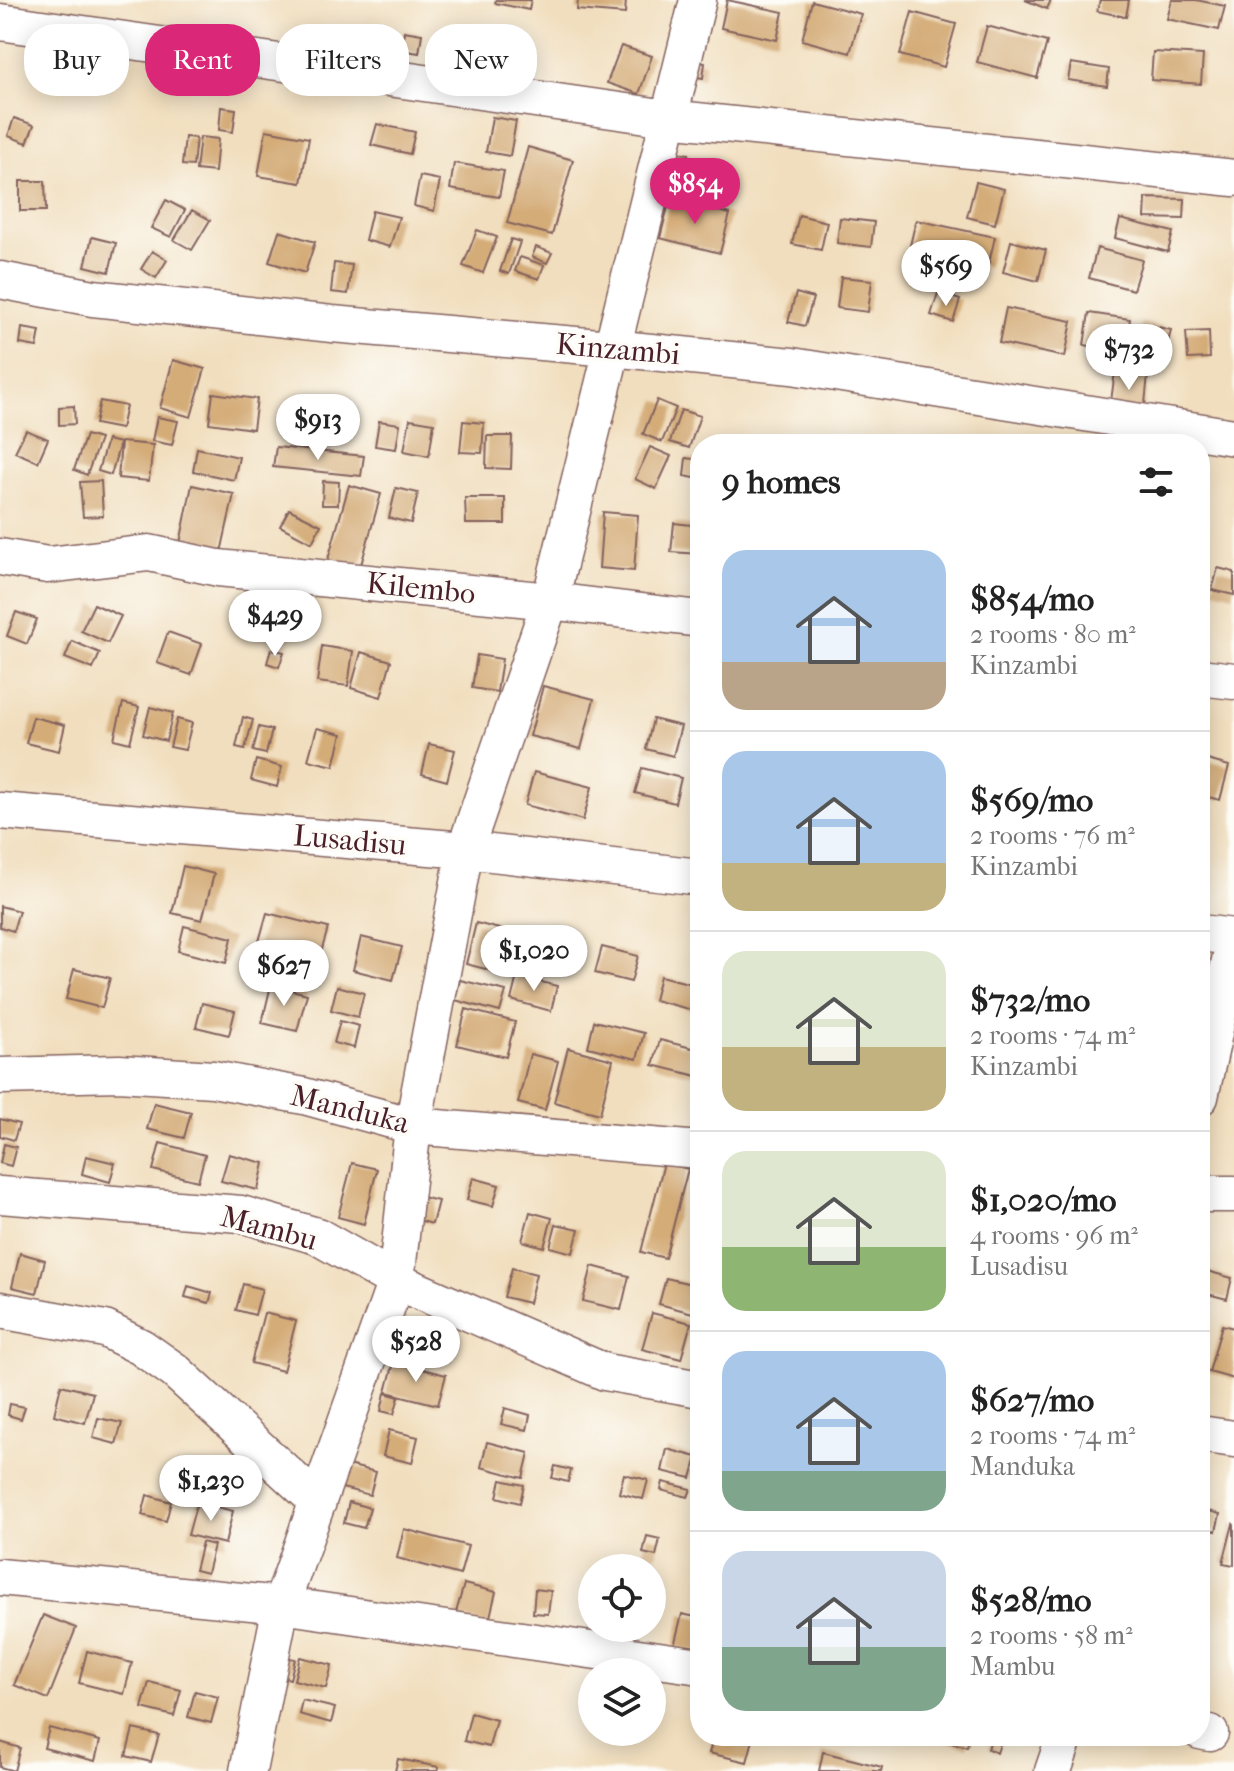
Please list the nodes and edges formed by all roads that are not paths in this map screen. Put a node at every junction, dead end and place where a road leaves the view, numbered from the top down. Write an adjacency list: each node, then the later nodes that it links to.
1 (698, 0): 3 (street)
2 (0, 22): 3 (street)
3 (668, 118): 4 (street); 6 (street)
4 (1234, 178)
5 (0, 280): 6 (street, Kinzambi)
6 (611, 348): 7 (street, Kinzambi); 9 (street)
7 (1234, 437)
8 (0, 557): 9 (street, Kilembo)
9 (550, 601): 10 (street, Kilembo); 14 (street)
10 (690, 618)
11 (1210, 678): 12 (street)
12 (1234, 681)
13 (0, 811): 14 (street, Lusadisu)
14 (465, 850): 15 (street, Lusadisu); 20 (street)
15 (690, 876)
16 (1210, 935): 17 (street)
17 (1234, 939): 18 (street)
18 (1210, 1051)
19 (0, 1076): 20 (street, Manduka)
20 (413, 1126): 21 (street, Manduka); 25 (street)
21 (690, 1149)
22 (1210, 1194): 23 (street)
23 (1234, 1194)
24 (0, 1195): 25 (street, Mambu)
25 (396, 1281): 27 (street, Mambu); 30 (street)
26 (0, 1310): 30 (street)
27 (690, 1387)
28 (1210, 1435): 29 (street)
29 (1234, 1439)
30 (318, 1502): 32 (street)
31 (0, 1577): 32 (street)
32 (281, 1605): 33 (street); 35 (street)
33 (690, 1665)
34 (1062, 1746): 36 (street)
35 (248, 1771)
36 (1053, 1771)

